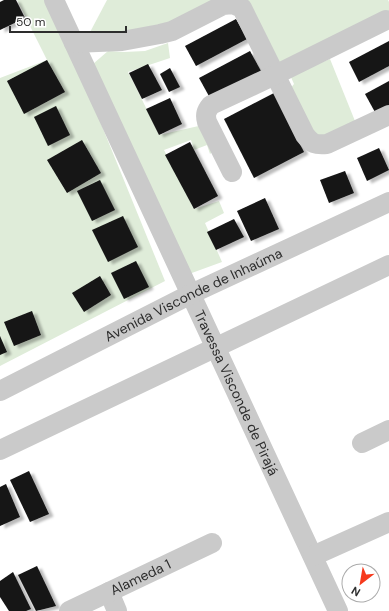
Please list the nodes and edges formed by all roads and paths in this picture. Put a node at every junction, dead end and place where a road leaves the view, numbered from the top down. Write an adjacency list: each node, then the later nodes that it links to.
1 (54, 0): 3 (street, Travessa Visconde de Pirajá)
2 (386, 20): 4 (street)
3 (74, 43): 4 (street); 9 (street, Travessa Visconde de Pirajá)
4 (276, 76): 5 (street); 6 (street)
5 (389, 115)
6 (232, 172)
7 (389, 202): 9 (street, Avenida Visconde de Inhaúma)
8 (389, 265): 10 (street)
9 (191, 294): 10 (street, Travessa Visconde de Pirajá); 11 (street, Avenida Visconde de Inhaúma)
10 (216, 348): 14 (street); 17 (street, Travessa Visconde de Pirajá)
11 (0, 392)
12 (389, 430): 13 (street)
13 (362, 444)
14 (0, 450)
15 (389, 522): 17 (street)
16 (212, 543): 18 (street, Alameda 1)
17 (313, 556): 21 (street, Travessa Visconde de Pirajá)
18 (109, 592): 19 (street, Alameda 1); 20 (street)
19 (69, 611)
20 (117, 611)
21 (338, 611)

